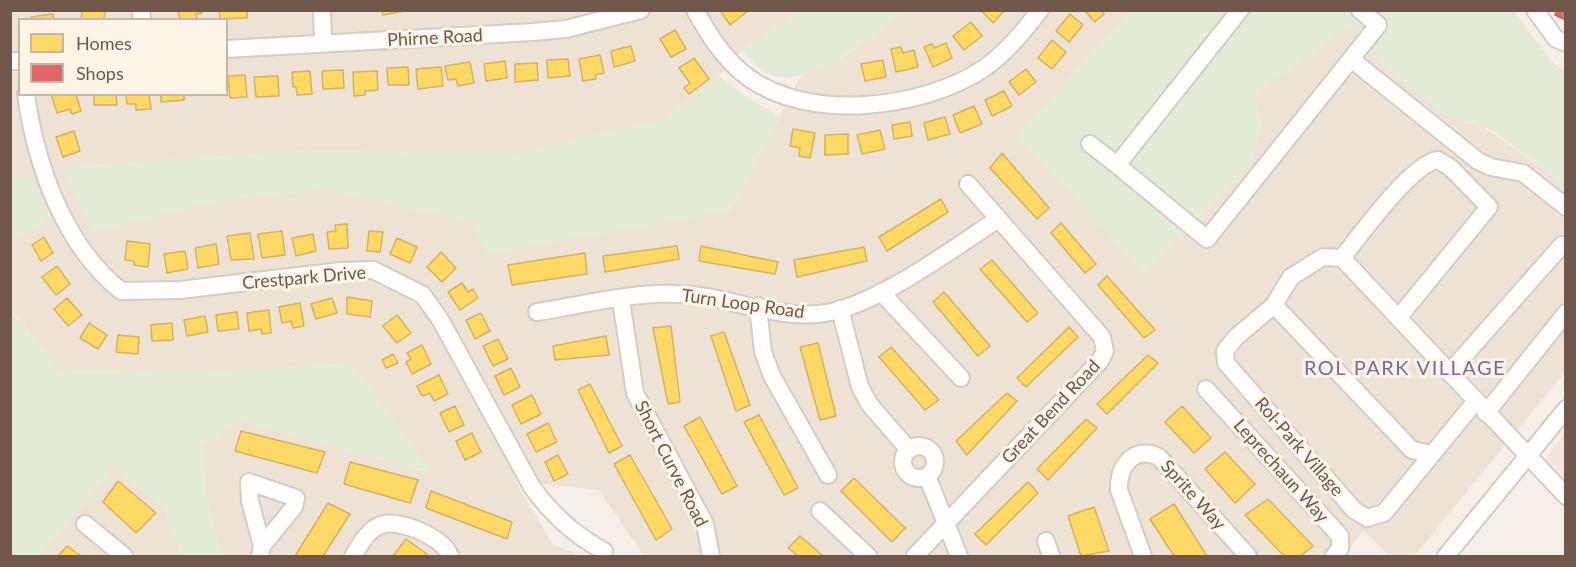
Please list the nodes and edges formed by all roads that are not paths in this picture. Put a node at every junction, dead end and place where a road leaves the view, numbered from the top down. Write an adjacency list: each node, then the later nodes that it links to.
1 (322, 10): 9 (street)
2 (641, 10): 9 (street, Phirne Road)
3 (695, 10): 4 (street)
4 (1040, 10)
5 (1240, 10): 14 (street)
6 (1360, 10): 11 (street)
7 (1534, 10): 8 (street)
8 (1566, 43)
9 (323, 44): 10 (street, Phirne Road)
10 (228, 49)
11 (1351, 59): 14 (street); 16 (street)
12 (26, 96): 42 (street, Crestpark Drive)
13 (1090, 144): 14 (street)
14 (1117, 165)
15 (968, 184): 17 (street, Great Bend Road)
16 (1566, 207)
17 (998, 219): 20 (street, Turn Loop Road); 41 (street, Great Bend Road)
18 (1566, 247): 28 (street)
19 (1342, 258): 22 (street, Rol-Park Village); 27 (street); 27 (street)
20 (881, 292): 24 (street, Turn Loop Road); 29 (street)
21 (621, 300): 23 (street, Turn Loop Road); 25 (street, Turn Loop Road); 46 (street, Short Curve Road)
22 (1274, 305): 34 (street); 34 (street, Rol-Park Village)
23 (758, 306): 24 (street, Turn Loop Road); 36 (street)
24 (840, 309): 33 (street)
25 (537, 312)
26 (1566, 313): 31 (street, Rol-Park Village)
27 (1399, 317): 28 (street)
28 (1449, 373): 31 (street)
29 (961, 378)
30 (1206, 389): 52 (street, Leprechaun Way)
31 (1481, 407): 34 (street, Rol-Park Village); 35 (street)
32 (1566, 408): 35 (street)
33 (909, 450): 37 (street); 37 (street)
34 (1432, 454)
35 (1527, 456): 38 (street); 53 (street)
36 (828, 475)
37 (927, 476): 41 (street)
38 (1566, 496)
39 (820, 511): 47 (street)
40 (85, 524): 43 (street)
41 (945, 526): 48 (street); 49 (street)
42 (604, 551)
43 (124, 556)
44 (353, 556): 45 (street)
45 (450, 556)
46 (711, 556)
47 (868, 556)
48 (915, 556)
49 (960, 556)
50 (1143, 556): 51 (street, Sprite Way)
51 (1248, 556)
52 (1334, 556)
53 (1446, 556)

